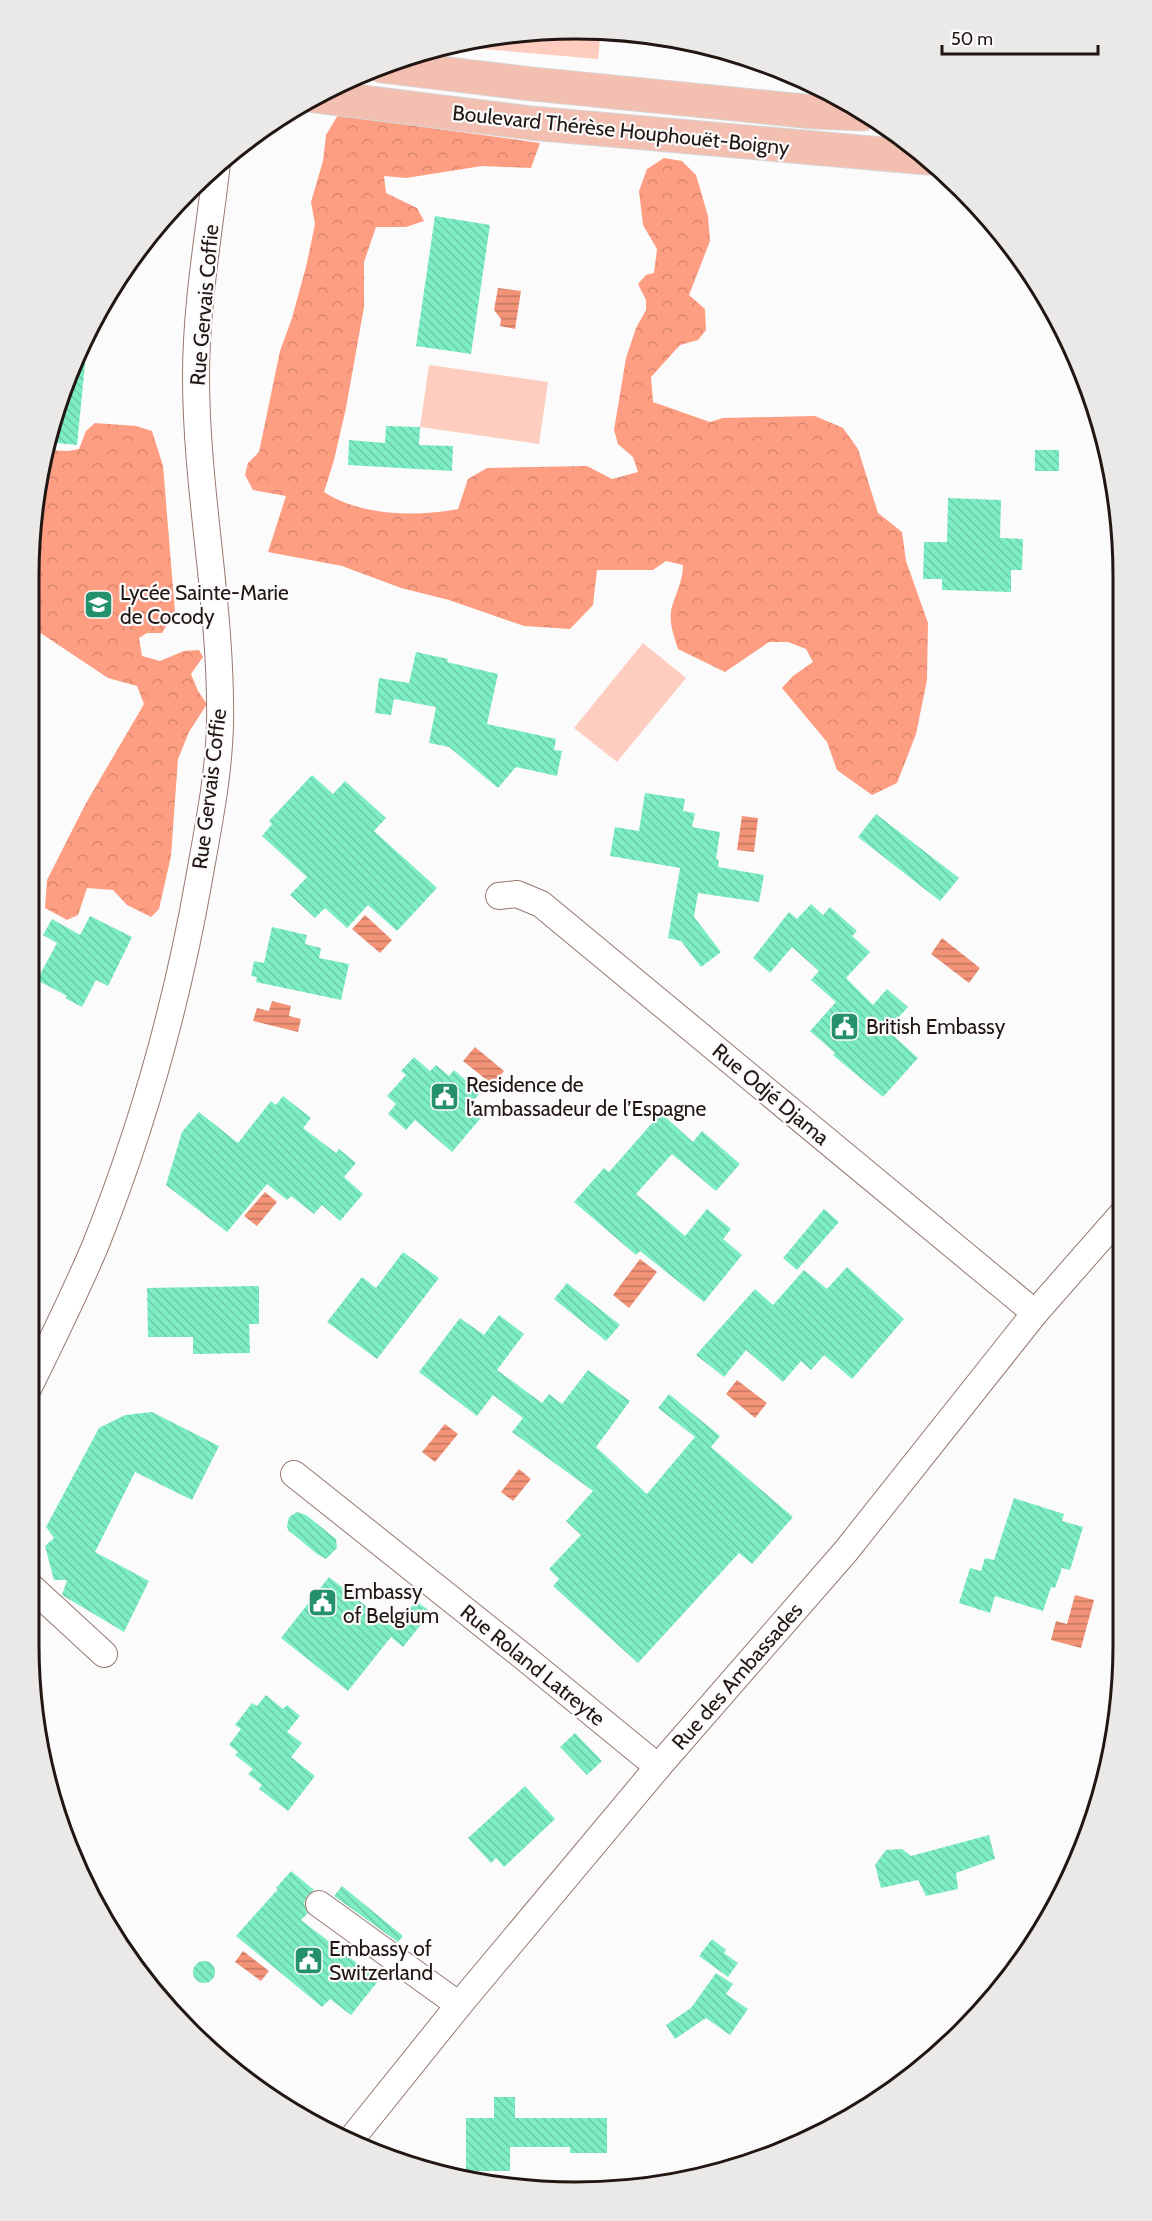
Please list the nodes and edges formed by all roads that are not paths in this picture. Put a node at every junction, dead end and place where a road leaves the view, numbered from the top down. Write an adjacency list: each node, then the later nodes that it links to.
1 (400, 68): 3 (main road, Boulevard Thérèse Houphouët-Boigny)
2 (331, 98): 4 (main road, Boulevard Thérèse Houphouët-Boigny)
3 (848, 113)
4 (911, 156)
5 (215, 178): 9 (street, Rue Gervais Coffie)
6 (499, 896): 8 (street, Rue Odjé Djama)
7 (1113, 1224): 8 (street, Rue des Ambassades)
8 (1035, 1313): 13 (street, Rue des Ambassades)
9 (39, 1367)
10 (294, 1474): 13 (street, Rue Roland Latreyte)
11 (39, 1596): 12 (street)
12 (104, 1654)
13 (658, 1767): 15 (street, Rue des Ambassades)
14 (319, 1905): 15 (street)
15 (459, 2005): 16 (street, Rue des Ambassades)
16 (355, 2134)

